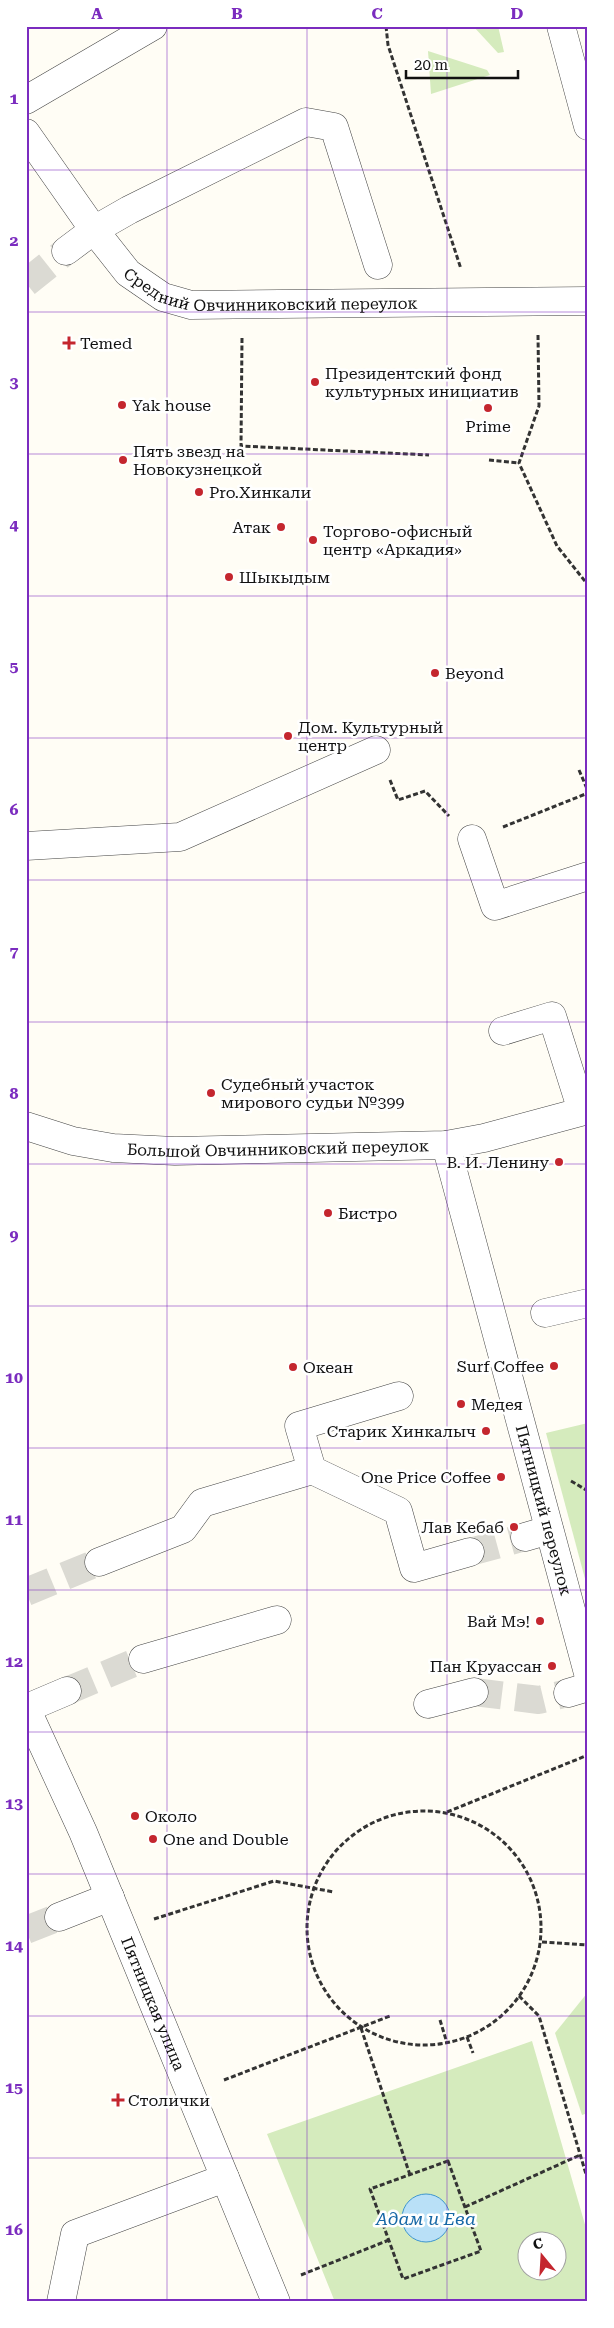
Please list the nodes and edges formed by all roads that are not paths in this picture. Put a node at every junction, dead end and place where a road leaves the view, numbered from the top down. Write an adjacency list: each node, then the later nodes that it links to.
1 (154, 26): 3 (street)
2 (561, 26): 4 (street)
3 (26, 100)
4 (588, 126)
5 (26, 133): 6 (street, Средний Овчинниковский переулок)
6 (94, 230): 7 (street); 8 (street); 9 (street, Средний Овчинниковский переулок)
7 (66, 251)
8 (378, 265)
9 (588, 300)
10 (376, 750): 12 (street)
11 (472, 839): 13 (street)
12 (26, 846)
13 (588, 876)
14 (504, 1031): 15 (street)
15 (585, 1111): 17 (street, Большой Овчинниковский переулок)
16 (26, 1126): 17 (street, Большой Овчинниковский переулок)
17 (446, 1145): 26 (street, Пятницкий переулок)
18 (588, 1303): 19 (street)
19 (545, 1313)
20 (399, 1396): 21 (street)
21 (312, 1470): 22 (street); 23 (street)
22 (470, 1552)
23 (99, 1562)
24 (277, 1620): 25 (street)
25 (144, 1659)
26 (588, 1673)
27 (68, 1691): 30 (street)
28 (474, 1692): 29 (street)
29 (428, 1704)
30 (26, 1708): 31 (street, Пятницкая улица)
31 (110, 1897): 32 (street); 33 (street, Пятницкая улица)
32 (59, 1917)
33 (225, 2178): 34 (street); 35 (street, Пятницкая улица)
34 (62, 2302)
35 (276, 2302)

